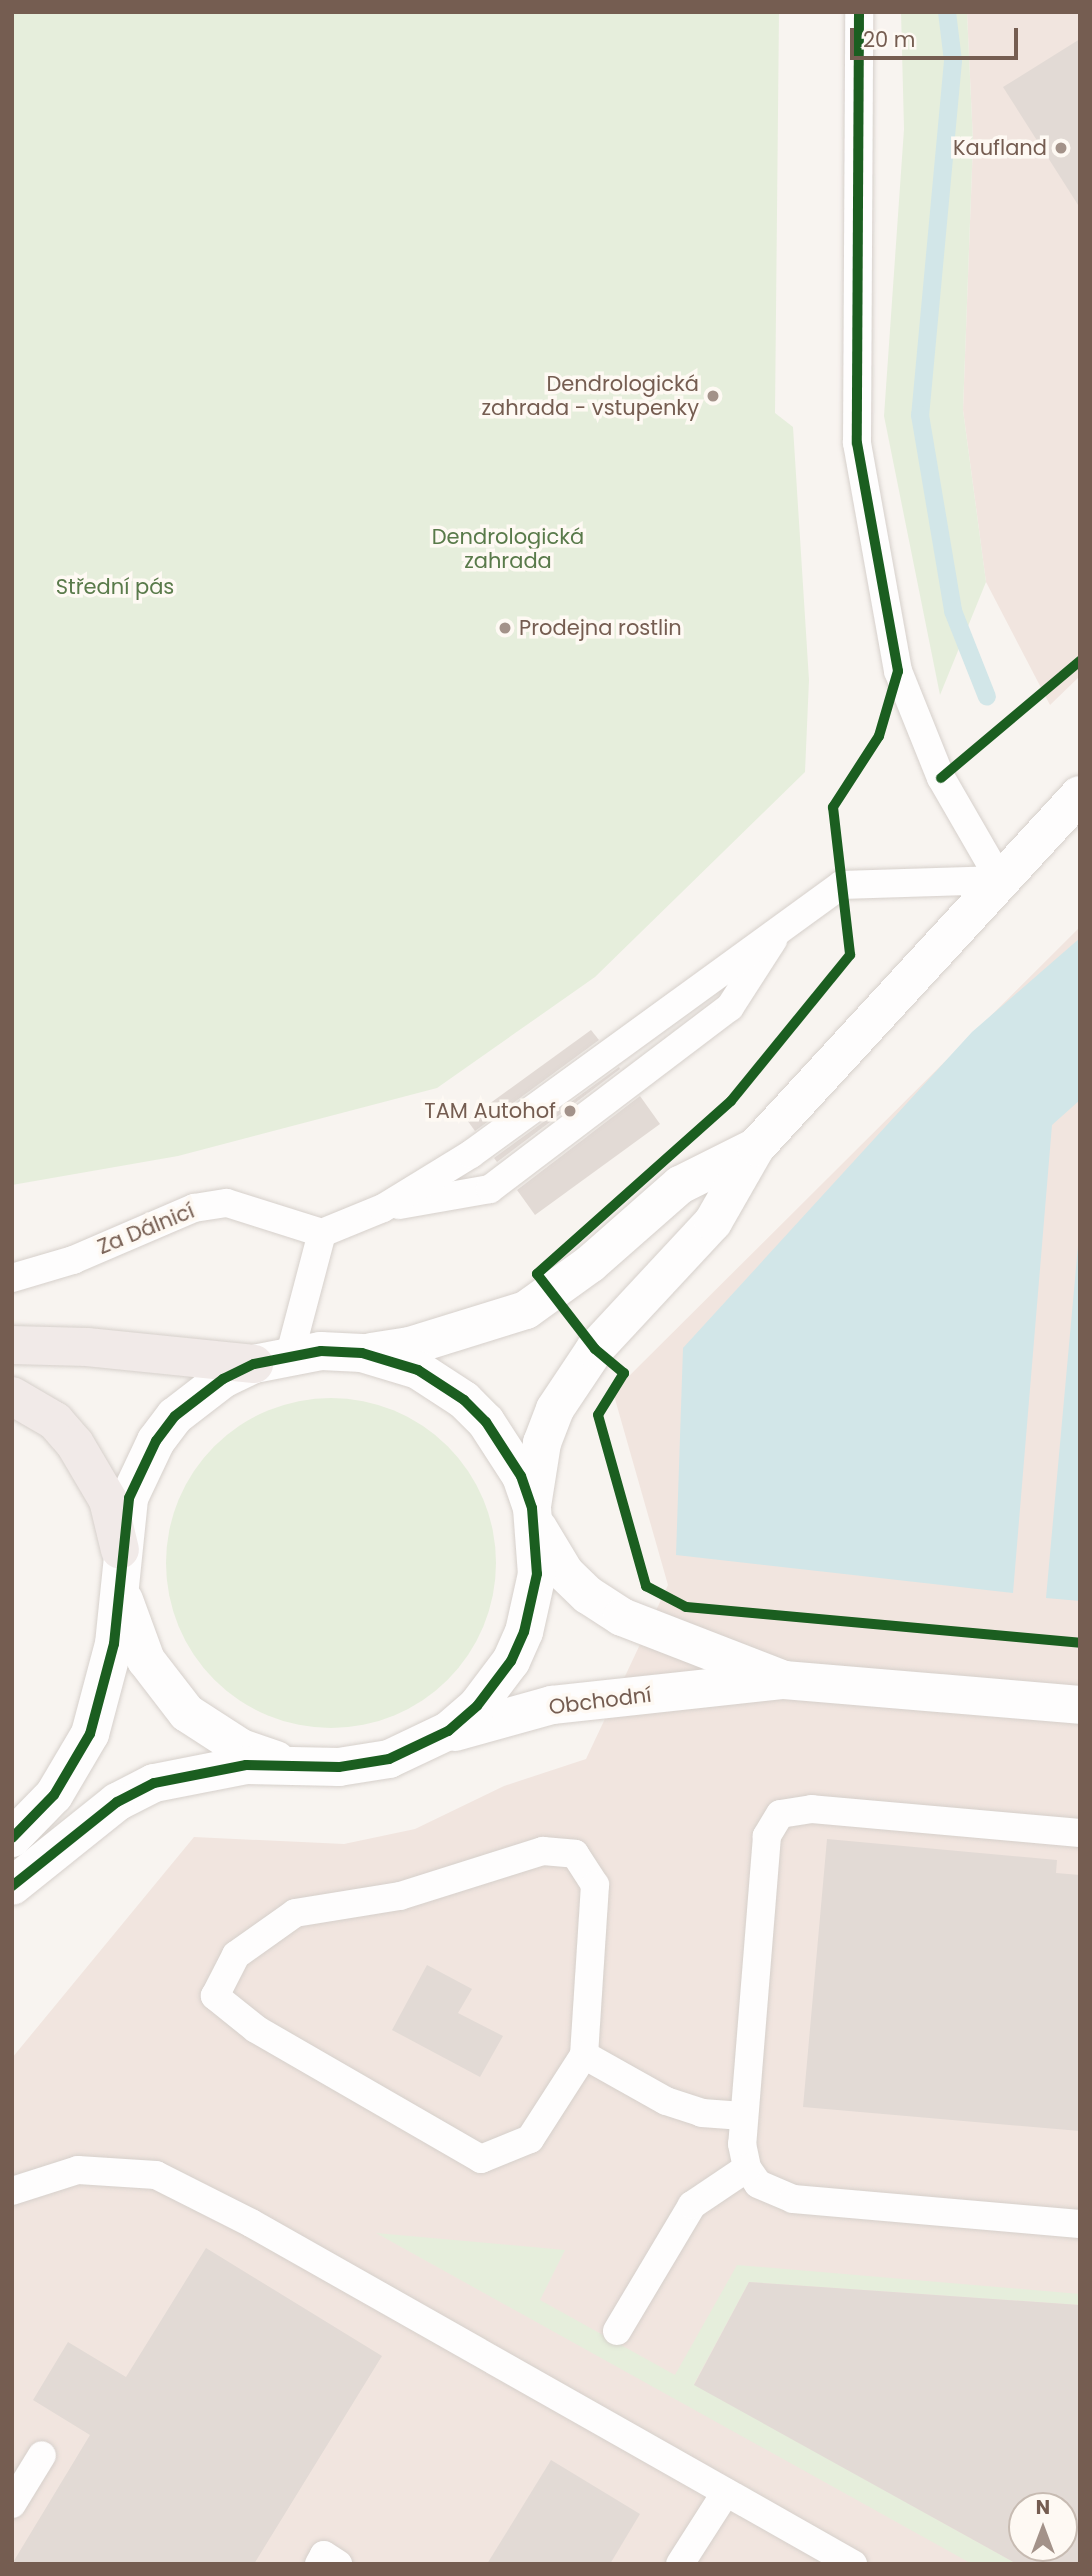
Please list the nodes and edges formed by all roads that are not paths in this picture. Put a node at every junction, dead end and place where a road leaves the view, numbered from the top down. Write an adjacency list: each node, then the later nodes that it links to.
1 (859, 12): 3 (lane)
2 (1080, 794): 3 (street)
3 (1000, 880): 4 (lane); 5 (street)
4 (782, 925): 6 (lane); 6 (lane)
5 (756, 1147): 10 (street); 13 (street)
6 (383, 1208): 7 (lane)
7 (322, 1233): 8 (lane, Za Dálnicí); 11 (lane)
8 (12, 1278)
9 (12, 1345): 11 (highway)
10 (362, 1353): 11 (street); 13 (street, Obchodní)
11 (272, 1359): 14 (street)
12 (12, 1396): 14 (highway)
13 (533, 1515): 15 (street, Obchodní); 17 (street)
14 (120, 1564): 18 (street); 20 (street)
15 (784, 1680): 16 (street, Obchodní); 17 (street, Obchodní)
16 (1080, 1705)
17 (422, 1746): 18 (street)
18 (302, 1765): 21 (street)
19 (1080, 1833): 23 (lane)
20 (12, 1838)
21 (12, 1886)
22 (584, 2055): 22 (lane); 23 (lane)
23 (743, 2116): 24 (lane)
24 (747, 2168): 26 (lane); 27 (lane)
25 (12, 2191): 29 (lane)
26 (1080, 2224)
27 (617, 2331)
28 (42, 2455): 30 (lane)
29 (726, 2492): 33 (lane); 34 (lane)
30 (12, 2504)
31 (319, 2564): 32 (lane)
32 (338, 2564)
33 (680, 2564)
34 (853, 2564)

